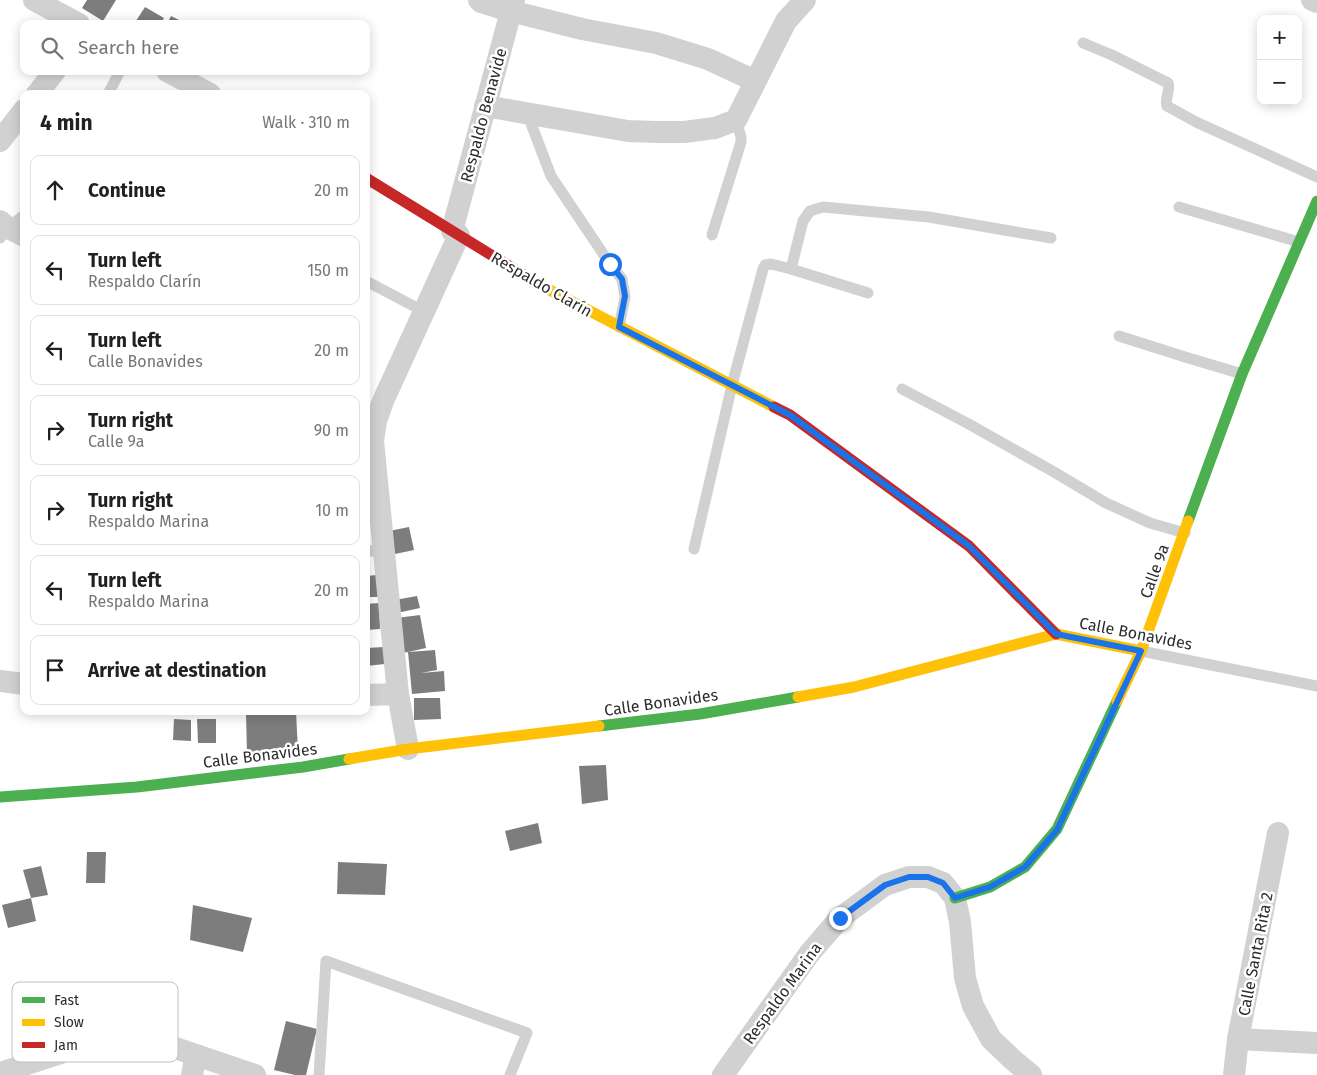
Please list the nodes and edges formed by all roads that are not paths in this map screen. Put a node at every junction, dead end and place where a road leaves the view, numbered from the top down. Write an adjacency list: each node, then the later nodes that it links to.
1 (34, 0): 7 (street)
2 (479, 0): 6 (street)
3 (805, 0): 12 (street)
4 (1312, 0): 5 (street)
5 (1317, 2)
6 (512, 6): 12 (street); 16 (street, Respaldo Benavide)
7 (72, 20)
8 (1083, 43): 21 (lane)
9 (52, 75): 13 (street)
10 (118, 75): 14 (lane)
11 (175, 75): 15 (street)
12 (755, 81): 19 (street)
13 (40, 90)
14 (110, 90)
15 (203, 90)
16 (485, 106): 17 (street); 25 (street, Respaldo Benavide)
17 (527, 114): 19 (street); 33 (lane)
18 (20, 115): 20 (street)
19 (736, 120): 26 (lane)
20 (0, 141)
21 (1317, 178)
22 (370, 180): 25 (street, Respaldo Clarín)
23 (1317, 201): 28 (street, Calle 9a)
24 (1179, 207): 28 (lane)
25 (456, 233): 32 (street, Respaldo Benavide); 33 (street, Respaldo Clarín)
26 (712, 235)
27 (1050, 238): 29 (lane)
28 (1299, 242): 35 (street, Calle 9a)
29 (791, 269): 31 (lane); 36 (lane)
30 (370, 283): 32 (lane)
31 (868, 293)
32 (425, 312): 38 (street, Respaldo Benavide)
33 (619, 327): 36 (street, Respaldo Clarín)
34 (1119, 336): 35 (lane)
35 (1242, 374): 39 (street, Calle 9a)
36 (732, 385): 40 (lane); 42 (street, Respaldo Clarín)
37 (902, 389): 39 (lane)
38 (375, 397): 41 (street, Respaldo Benavide)
39 (1185, 533): 43 (street, Calle 9a)
40 (694, 549)
41 (375, 552): 47 (street, Respaldo Benavide)
42 (1056, 634): 43 (street, Calle Bonavides); 49 (street, Calle Bonavides)
43 (1141, 651): 46 (lane, Calle Bonavides); 52 (street, Calle 9a)
44 (0, 681): 45 (street)
45 (20, 684)
46 (1317, 686)
47 (398, 694): 48 (street); 49 (street, Respaldo Benavide)
48 (370, 695)
49 (408, 749): 50 (street, Calle Bonavides)
50 (0, 797)
51 (1278, 833): 53 (street, Calle Santa Rita 2)
52 (955, 898): 62 (street, Respaldo Marina); 63 (street)
53 (1238, 1039): 54 (street); 64 (street, Calle Santa Rita 2)
54 (1317, 1043)
55 (178, 1057): 57 (street)
56 (33, 1062): 58 (street)
57 (194, 1065): 59 (street)
58 (0, 1073)
59 (255, 1075)
60 (319, 1075): 61 (lane)
61 (510, 1075)
62 (723, 1075)
63 (1031, 1075)
64 (1234, 1075)

